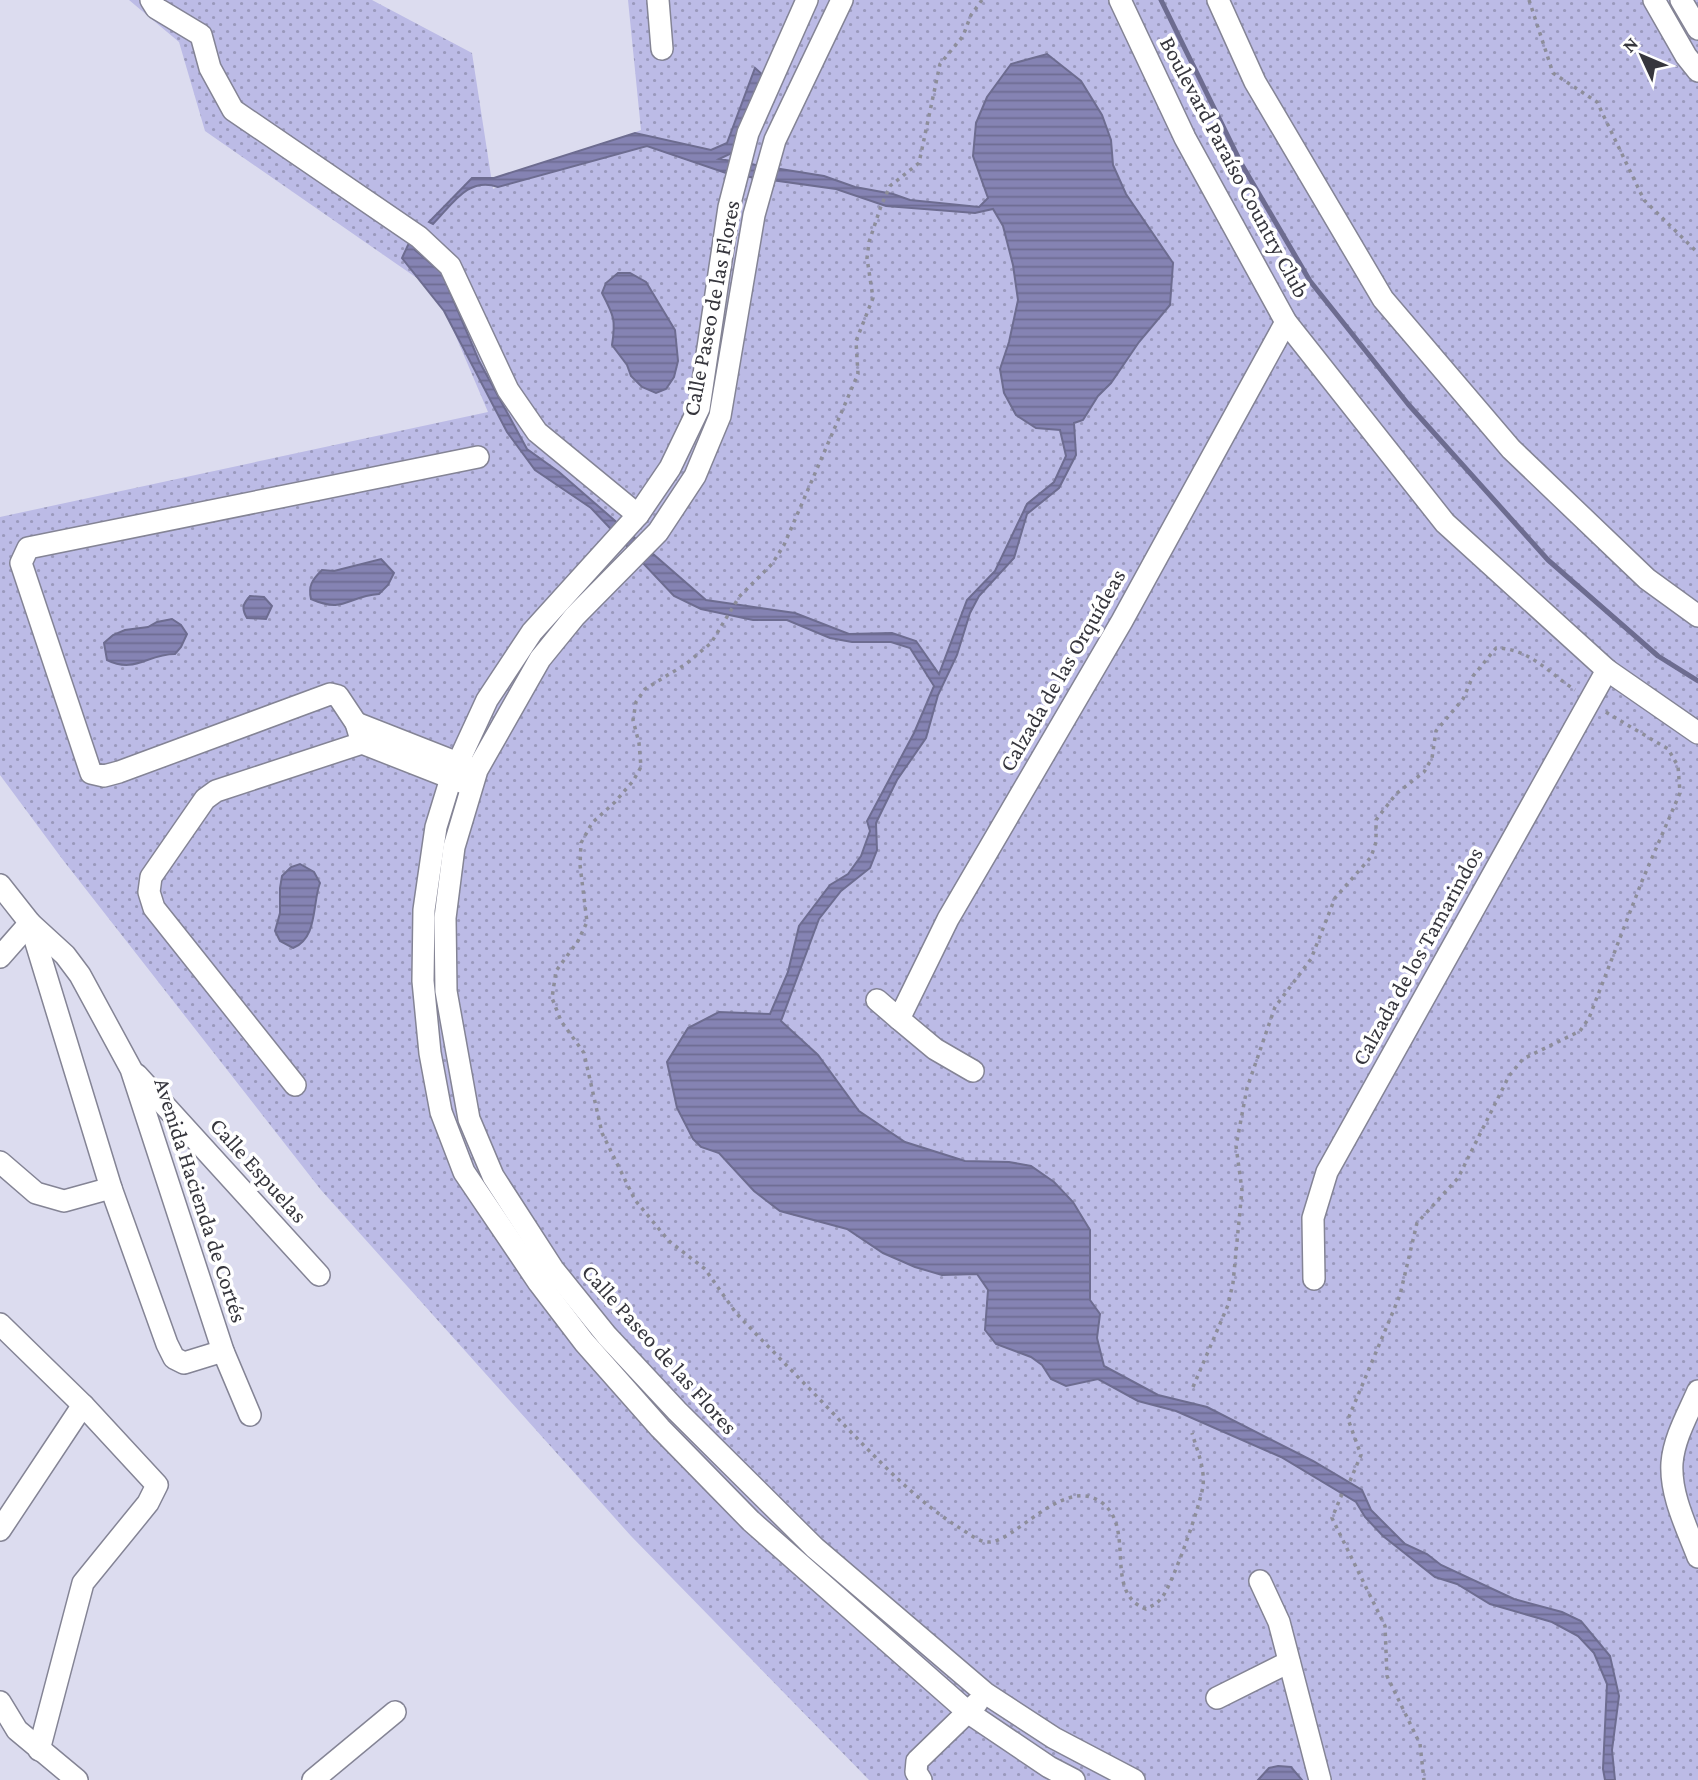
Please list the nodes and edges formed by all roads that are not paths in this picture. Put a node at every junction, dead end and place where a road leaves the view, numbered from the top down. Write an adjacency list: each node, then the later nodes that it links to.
1 (151, 0): 16 (street)
2 (658, 0): 10 (street)
3 (807, 0): 14 (street, Calle Paseo de las Flores)
4 (842, 0): 15 (street, Calle Paseo de las Flores)
5 (1120, 0): 12 (street, Boulevard Paraíso Country Club)
6 (1218, 0): 17 (street)
7 (1654, 0): 11 (street)
8 (1681, 0): 9 (street)
9 (1698, 29)
10 (662, 49)
11 (1698, 71)
12 (1286, 322): 18 (street, Boulevard Paraíso Country Club); 27 (street, Calzada de las Orquídeas)
13 (478, 457): 19 (street)
14 (653, 494): 15 (street); 16 (street, Calle Paseo de las Flores)
15 (675, 506): 22 (street, Calle Paseo de las Flores)
16 (638, 515): 21 (street, Calle Paseo de las Flores)
17 (1698, 616)
18 (1607, 670): 20 (street, Boulevard Paraíso Country Club); 34 (street, Calzada de los Tamarindos)
19 (359, 733): 21 (street); 30 (street)
20 (1698, 733)
21 (454, 770): 22 (street); 41 (street, Calle Paseo de las Flores)
22 (474, 778): 39 (street, Calle Paseo de las Flores)
23 (0, 885): 24 (street, Avenida Hacienda de Cortés)
24 (30, 923): 25 (street); 28 (street, Avenida Hacienda de Cortés); 32 (street, Avenida Hacienda de Cortés)
25 (0, 957)
26 (877, 1000): 27 (street)
27 (899, 1019): 29 (street)
28 (131, 1069): 33 (street, Calle Espuelas); 36 (street, Avenida Hacienda de Cortés)
29 (973, 1071)
30 (295, 1084)
31 (0, 1162): 32 (street)
32 (111, 1188): 36 (street, Avenida Hacienda de Cortés)
33 (319, 1275)
34 (1314, 1279)
35 (0, 1324): 38 (street)
36 (223, 1351): 40 (street)
37 (1698, 1391): 43 (street)
38 (83, 1405): 42 (street); 51 (street)
39 (677, 1411): 41 (street); 46 (street, Calle Paseo de las Flores)
40 (250, 1415)
41 (660, 1428): 50 (street, Calle Paseo de las Flores)
42 (0, 1530)
43 (1698, 1558)
44 (1260, 1581): 45 (street)
45 (1289, 1662): 47 (street); 57 (street)
46 (985, 1693): 50 (street); 56 (street, Calle Paseo de las Flores)
47 (1217, 1698)
48 (0, 1702): 51 (street)
49 (395, 1712): 53 (street)
50 (969, 1713): 54 (street); 55 (street, Calle Paseo de las Flores)
51 (39, 1750): 52 (street)
52 (78, 1780)
53 (313, 1780)
54 (921, 1780)
55 (1074, 1780)
56 (1134, 1780)
57 (1320, 1780)

